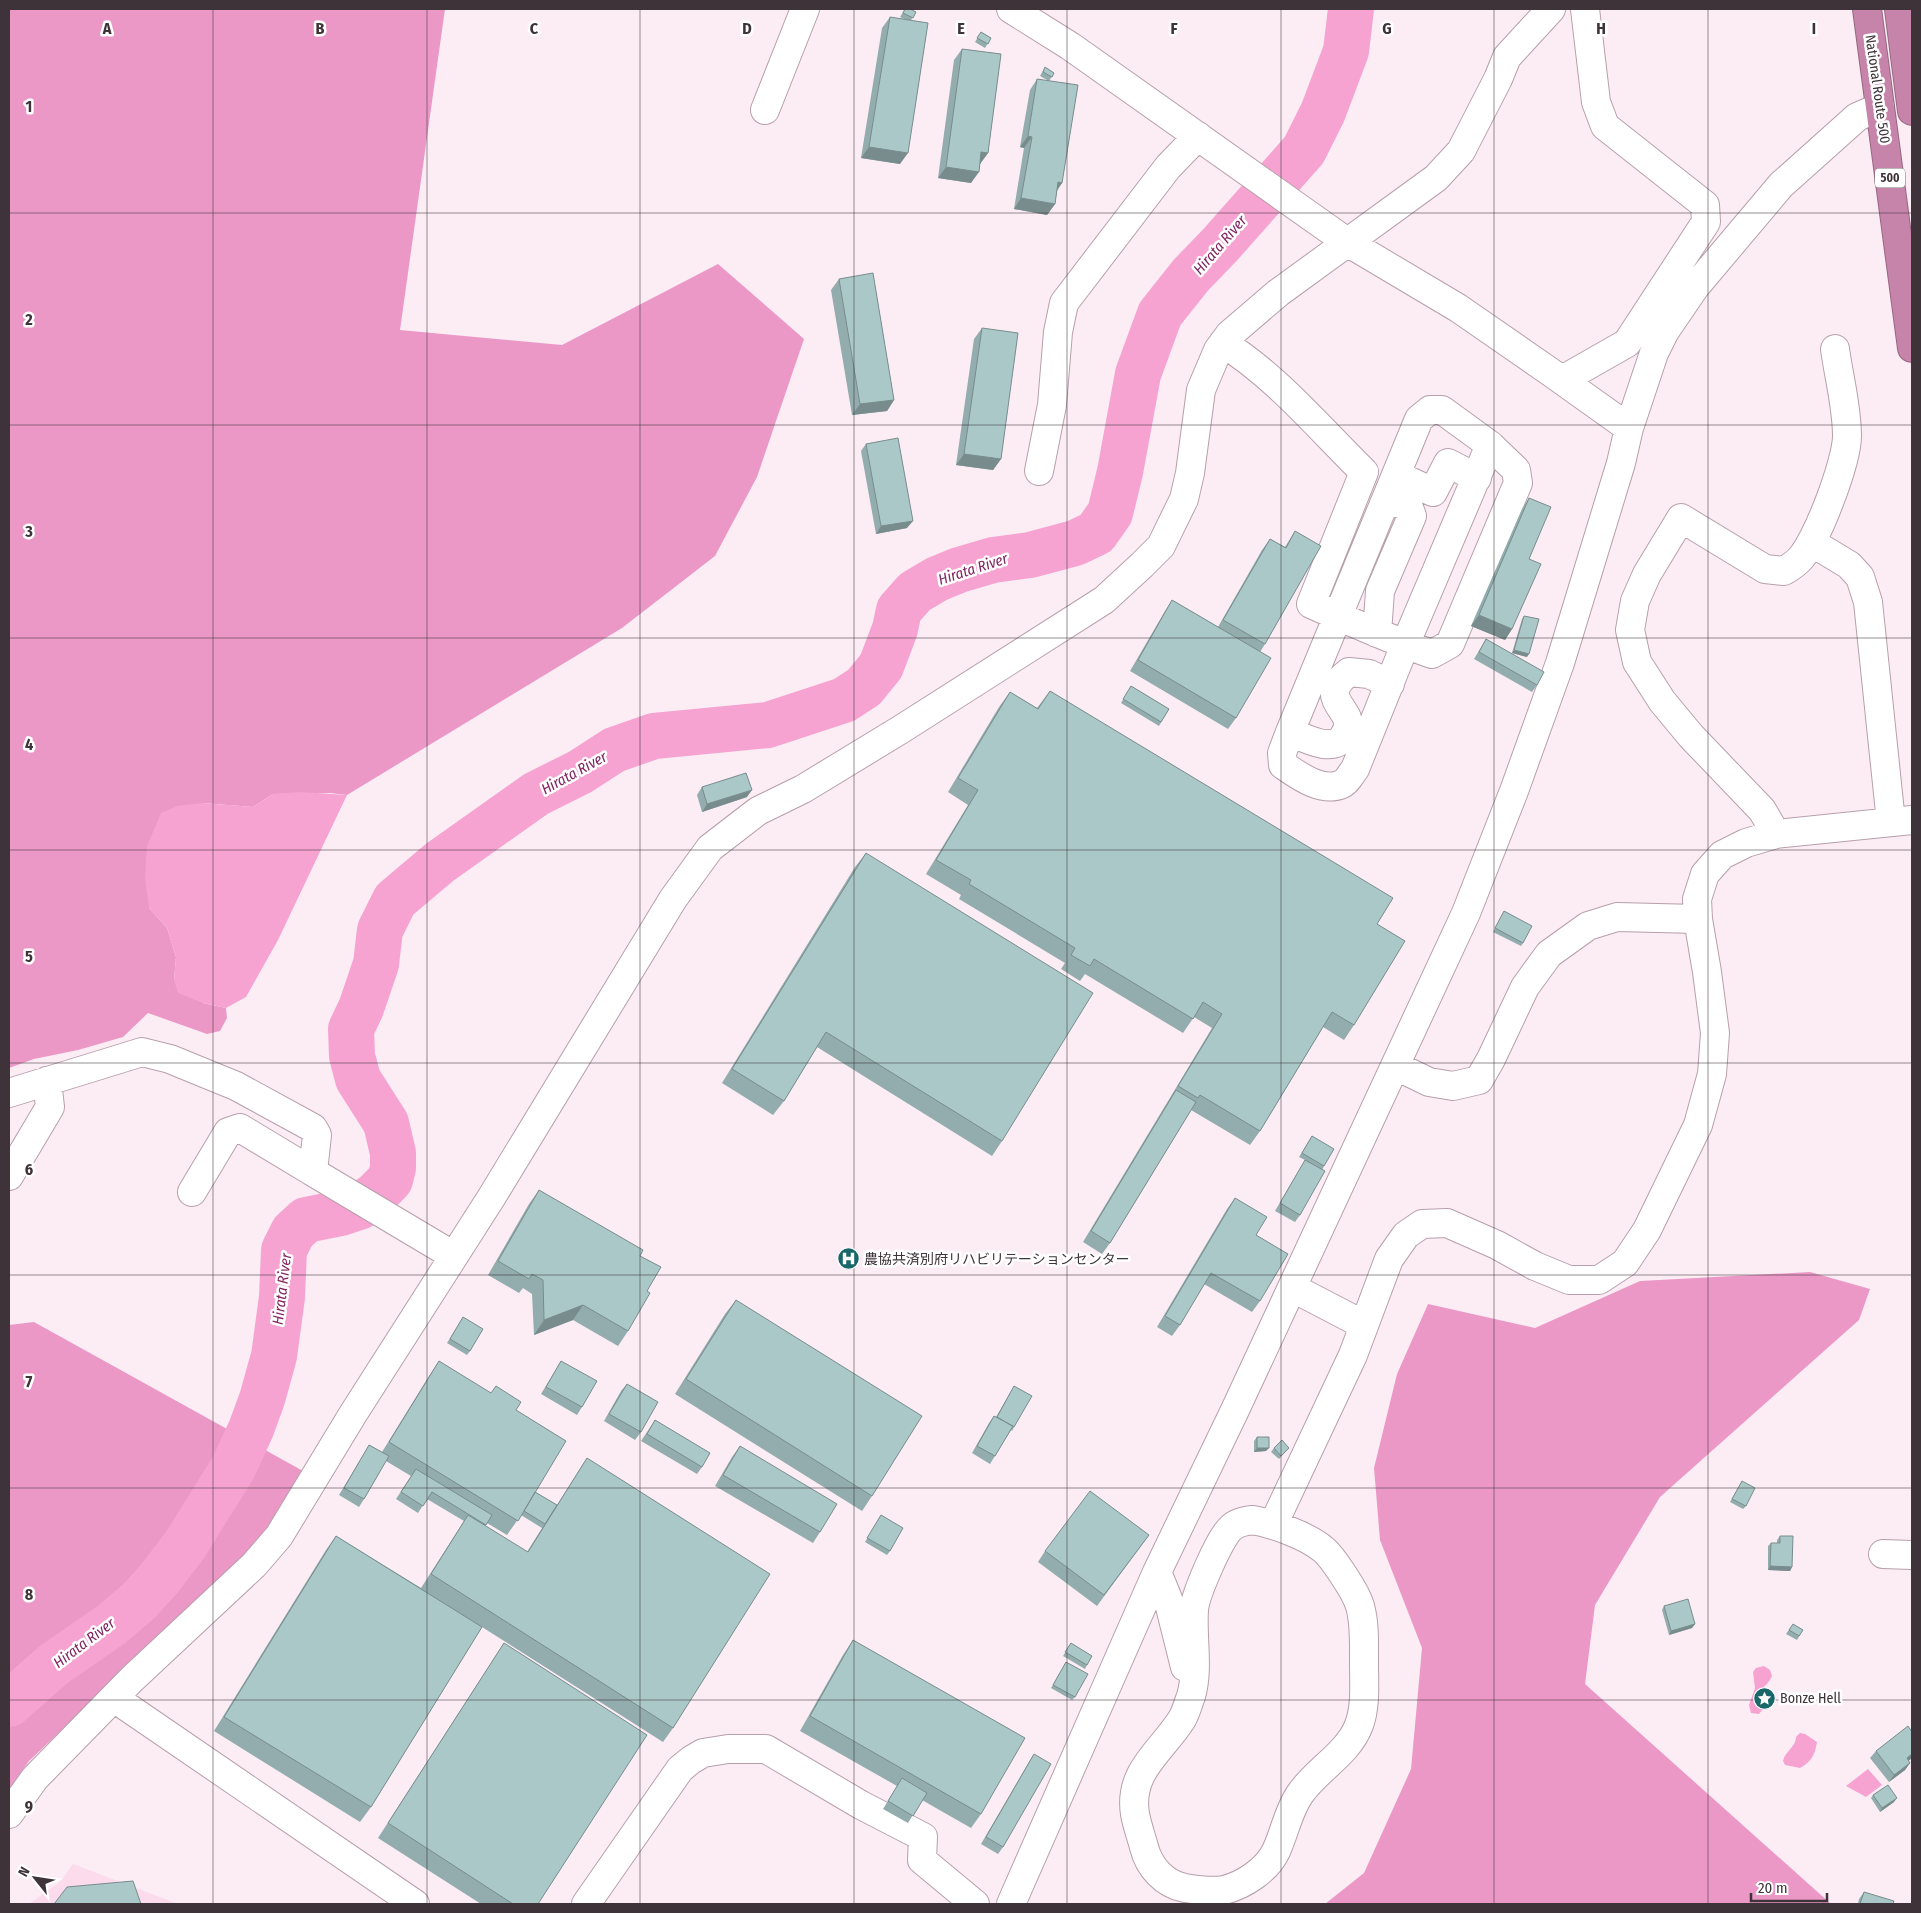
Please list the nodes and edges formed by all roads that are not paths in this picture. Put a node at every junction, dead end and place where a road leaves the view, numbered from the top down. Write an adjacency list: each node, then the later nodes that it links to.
1 (805, 9): 8 (street)
2 (1011, 9): 10 (street)
3 (1551, 9): 11 (street)
4 (1585, 9): 15 (street)
5 (1868, 9): 7 (highway, National Route 500 / 500)
6 (1899, 9): 9 (highway)
7 (1880, 107): 13 (highway, National Route 500 / 500); 16 (street)
8 (765, 110)
9 (1912, 111)
10 (1198, 136): 11 (street); 18 (street)
11 (1347, 242): 12 (street); 15 (street)
12 (1223, 343): 24 (street); 40 (street)
13 (1912, 348)
14 (1835, 349): 22 (street)
15 (1562, 380): 16 (street)
16 (1629, 428): 34 (street)
17 (1490, 445): 19 (street); 20 (street); 26 (street)
18 (1039, 471)
19 (1477, 478): 20 (street); 23 (street)
20 (1392, 486): 21 (street); 24 (street)
21 (1403, 538): 23 (street); 25 (street)
22 (1811, 542): 29 (street); 30 (street)
23 (1442, 558): 26 (street)
24 (1338, 616): 25 (street); 28 (street)
25 (1377, 633): 26 (street)
26 (1405, 645): 27 (street)
27 (1390, 684): 28 (street); 28 (street)
28 (1290, 732)
29 (1751, 800): 31 (street); 32 (street)
30 (1902, 821): 31 (street)
31 (1776, 834): 32 (street)
32 (1732, 851): 33 (street)
33 (1698, 919): 34 (street); 42 (street)
34 (1396, 1066): 41 (street)
35 (47, 1081): 36 (street); 37 (street); 38 (street)
36 (9, 1093)
37 (9, 1176)
38 (319, 1176): 39 (street); 40 (street)
39 (192, 1192)
40 (448, 1252): 48 (street)
41 (1292, 1288): 42 (street); 46 (street)
42 (1364, 1324): 43 (street)
43 (1273, 1525): 47 (street); 47 (street)
44 (1883, 1554): 45 (street)
45 (1912, 1555)
46 (1157, 1572): 47 (street); 53 (street)
47 (1192, 1693)
48 (114, 1698): 49 (street); 50 (street)
49 (9, 1814)
50 (415, 1904)
51 (586, 1904): 52 (street)
52 (975, 1904)
53 (1011, 1904)

